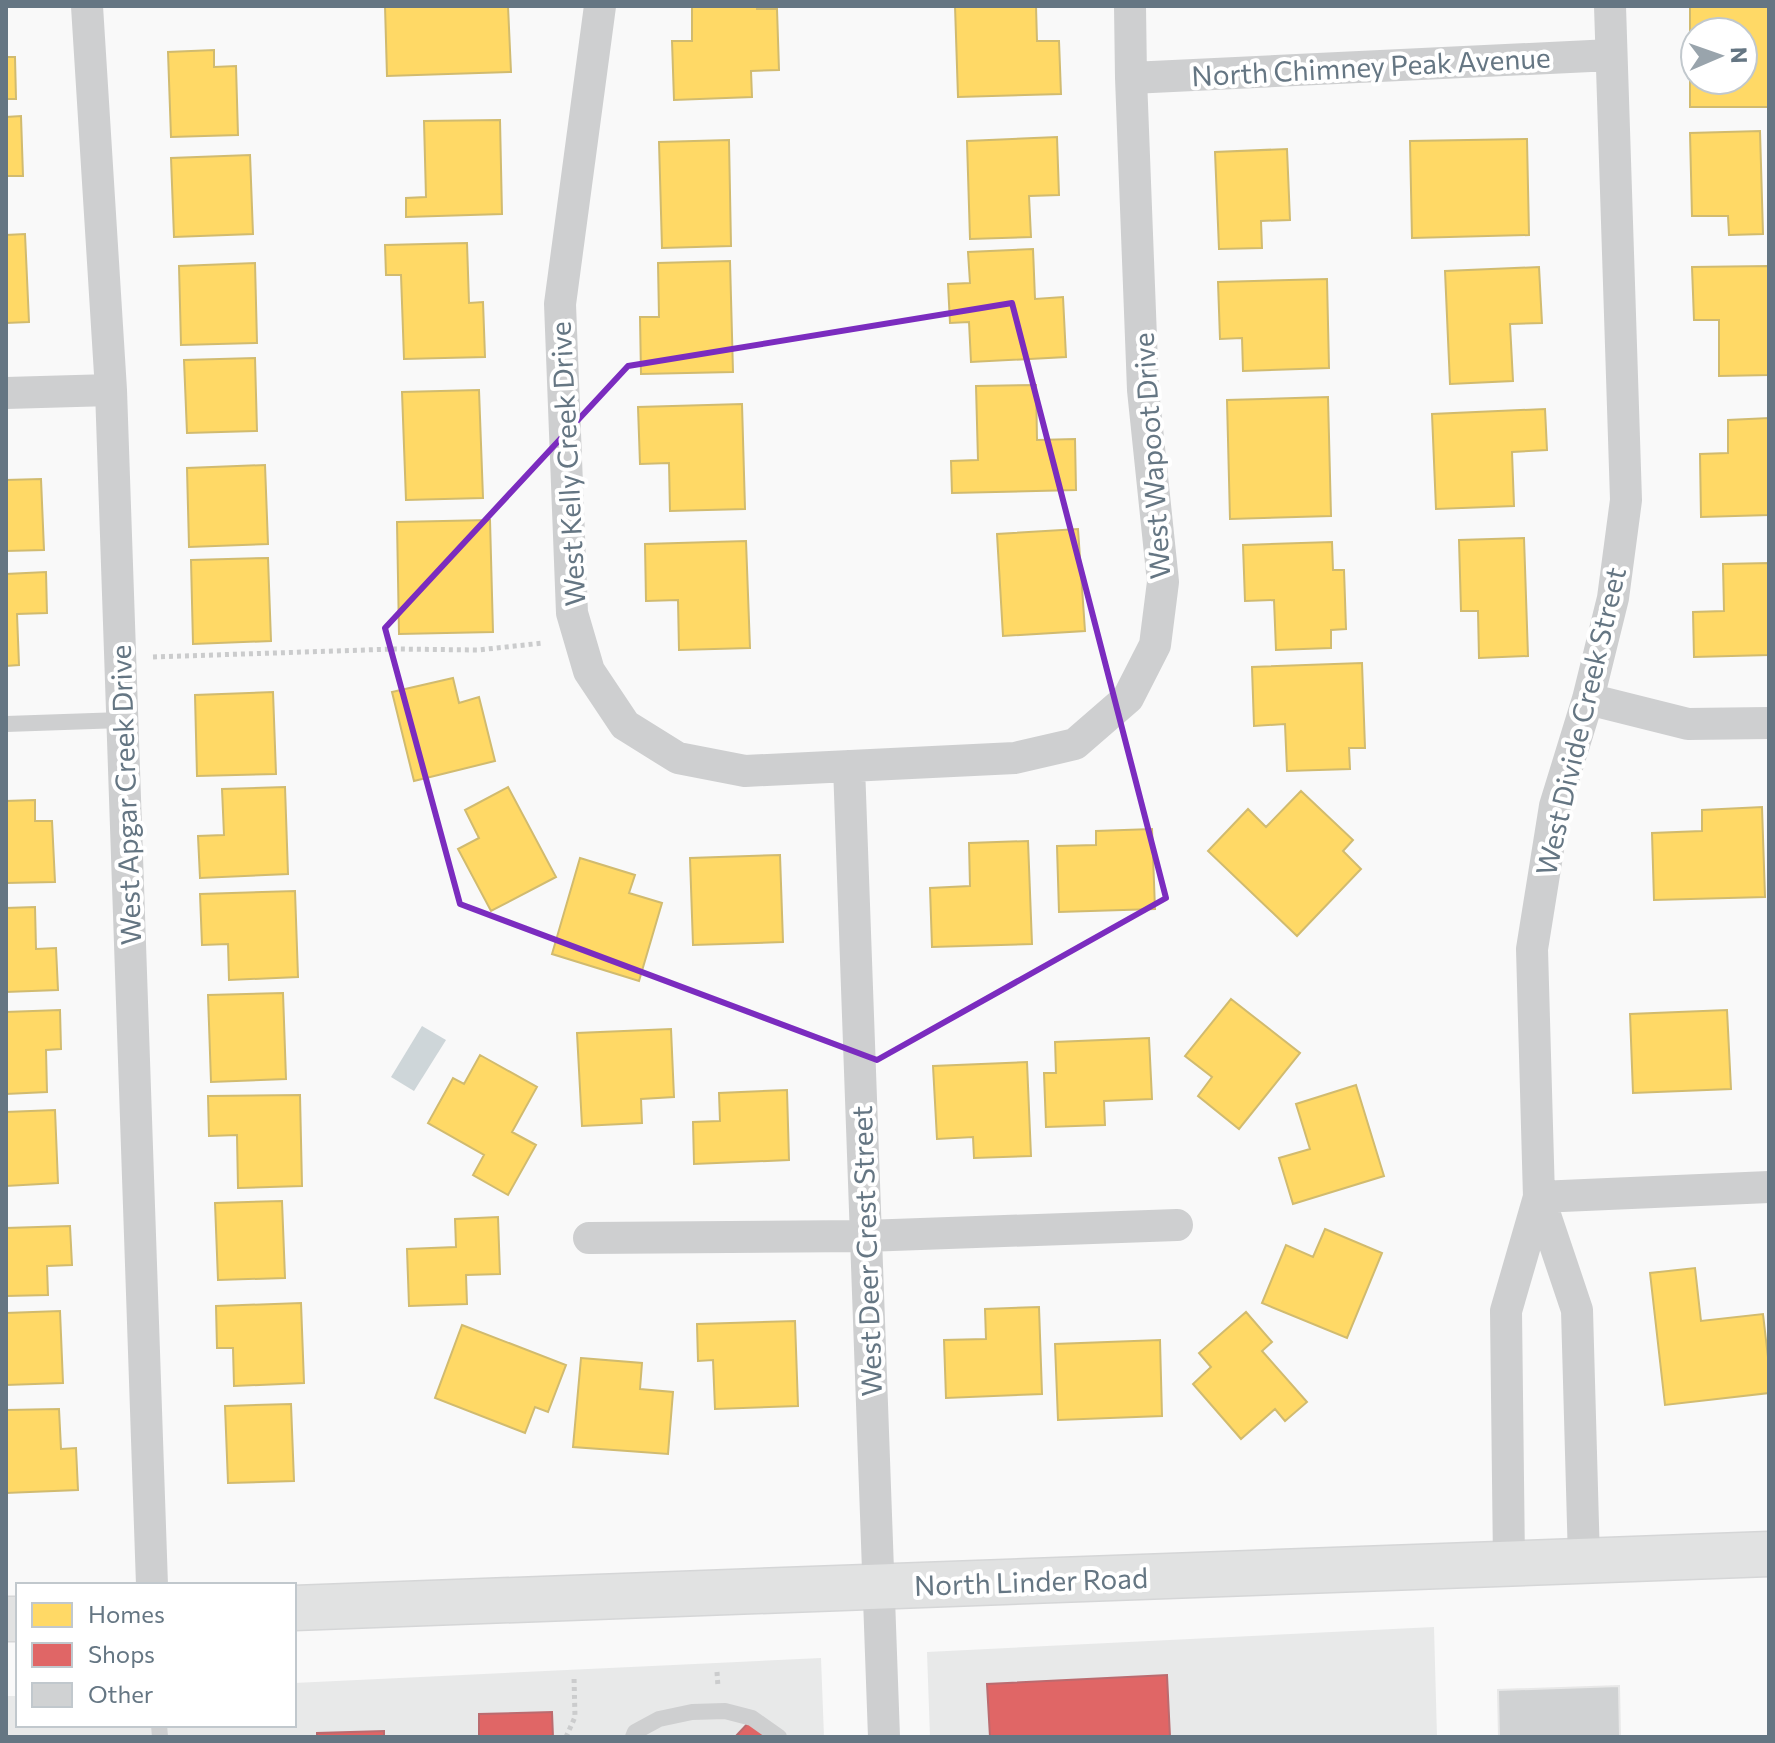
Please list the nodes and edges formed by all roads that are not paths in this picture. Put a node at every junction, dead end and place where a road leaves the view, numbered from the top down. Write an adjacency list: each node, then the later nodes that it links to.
1 (87, 6): 7 (street, West Apgar Creek Drive)
2 (600, 6): 13 (street, West Kelly Creek Drive)
3 (1130, 6): 6 (street, West Wapoot Drive)
4 (1610, 6): 5 (street, West Divide Creek Street)
5 (1611, 55): 6 (street, North Chimney Peak Avenue); 9 (street, West Divide Creek Street)
6 (1131, 78): 13 (street, West Wapoot Drive)
7 (111, 390): 8 (street); 10 (street, West Apgar Creek Drive)
8 (6, 393)
9 (1588, 699): 11 (street); 15 (street, West Divide Creek Street)
10 (122, 720): 12 (lane); 22 (street, West Apgar Creek Drive)
11 (1769, 723)
12 (6, 724)
13 (849, 766): 17 (street, West Deer Crest Street)
14 (1769, 1187): 15 (street)
15 (1539, 1197): 20 (street, West Divide Creek Street); 21 (street, West Divide Creek Street)
16 (1177, 1225): 17 (street)
17 (865, 1236): 18 (street); 23 (street, West Deer Crest Street)
18 (589, 1238)
19 (1769, 1554): 20 (main road, North Linder Road)
20 (1584, 1560): 21 (main road, North Linder Road)
21 (1509, 1563): 23 (main road, North Linder Road)
22 (152, 1583)
23 (878, 1587): 24 (main road, North Linder Road); 27 (street, West Deer Crest Street)
24 (296, 1608)
25 (633, 1737): 26 (lane)
26 (779, 1737)
27 (884, 1737)

